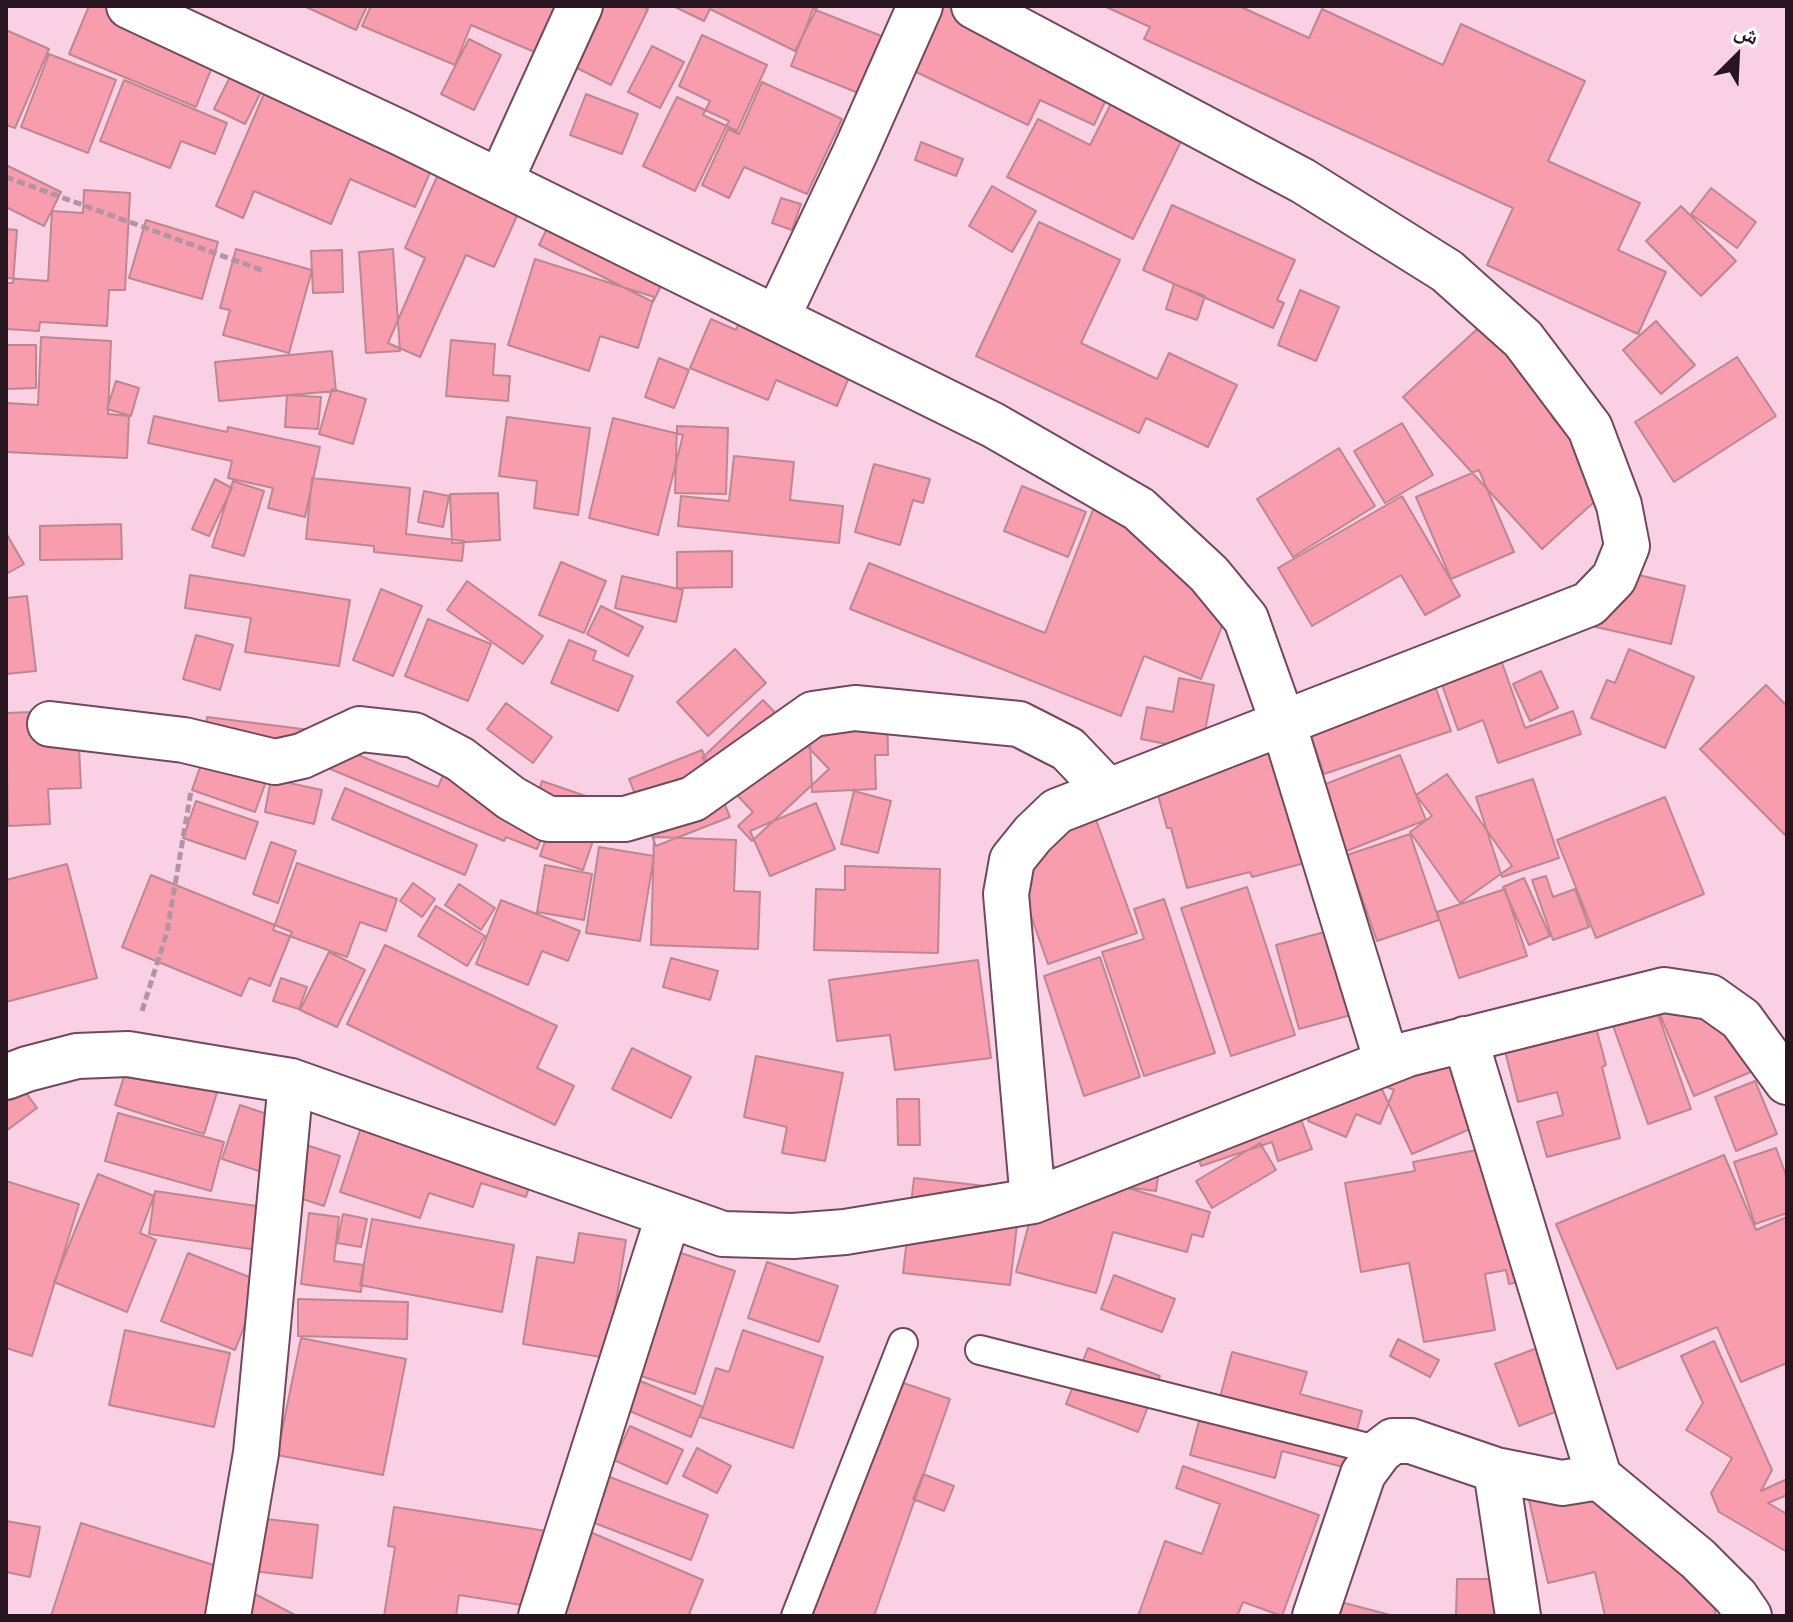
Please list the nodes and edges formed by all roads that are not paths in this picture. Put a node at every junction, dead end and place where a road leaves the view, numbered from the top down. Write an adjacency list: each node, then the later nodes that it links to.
1 (129, 6): 5 (street)
2 (580, 6): 5 (street)
3 (920, 6): 6 (street)
4 (974, 6): 7 (street)
5 (500, 182): 6 (street)
6 (777, 318): 7 (street)
7 (1283, 723): 9 (street); 11 (street)
8 (50, 724): 9 (street)
9 (1108, 791): 15 (street)
10 (1465, 1039): 11 (street); 14 (street); 21 (street)
11 (1387, 1062): 15 (street)
12 (6, 1077): 13 (street)
13 (291, 1081): 16 (street); 22 (street)
14 (1787, 1082)
15 (1033, 1201): 16 (street)
16 (668, 1217): 23 (street)
17 (903, 1343): 24 (lane)
18 (980, 1350): 19 (lane)
19 (1380, 1451): 20 (street); 25 (street)
20 (1496, 1470): 21 (street); 26 (street)
21 (1599, 1477): 27 (street)
22 (228, 1616)
23 (541, 1616)
24 (796, 1616)
25 (1315, 1616)
26 (1518, 1616)
27 (1749, 1616)

